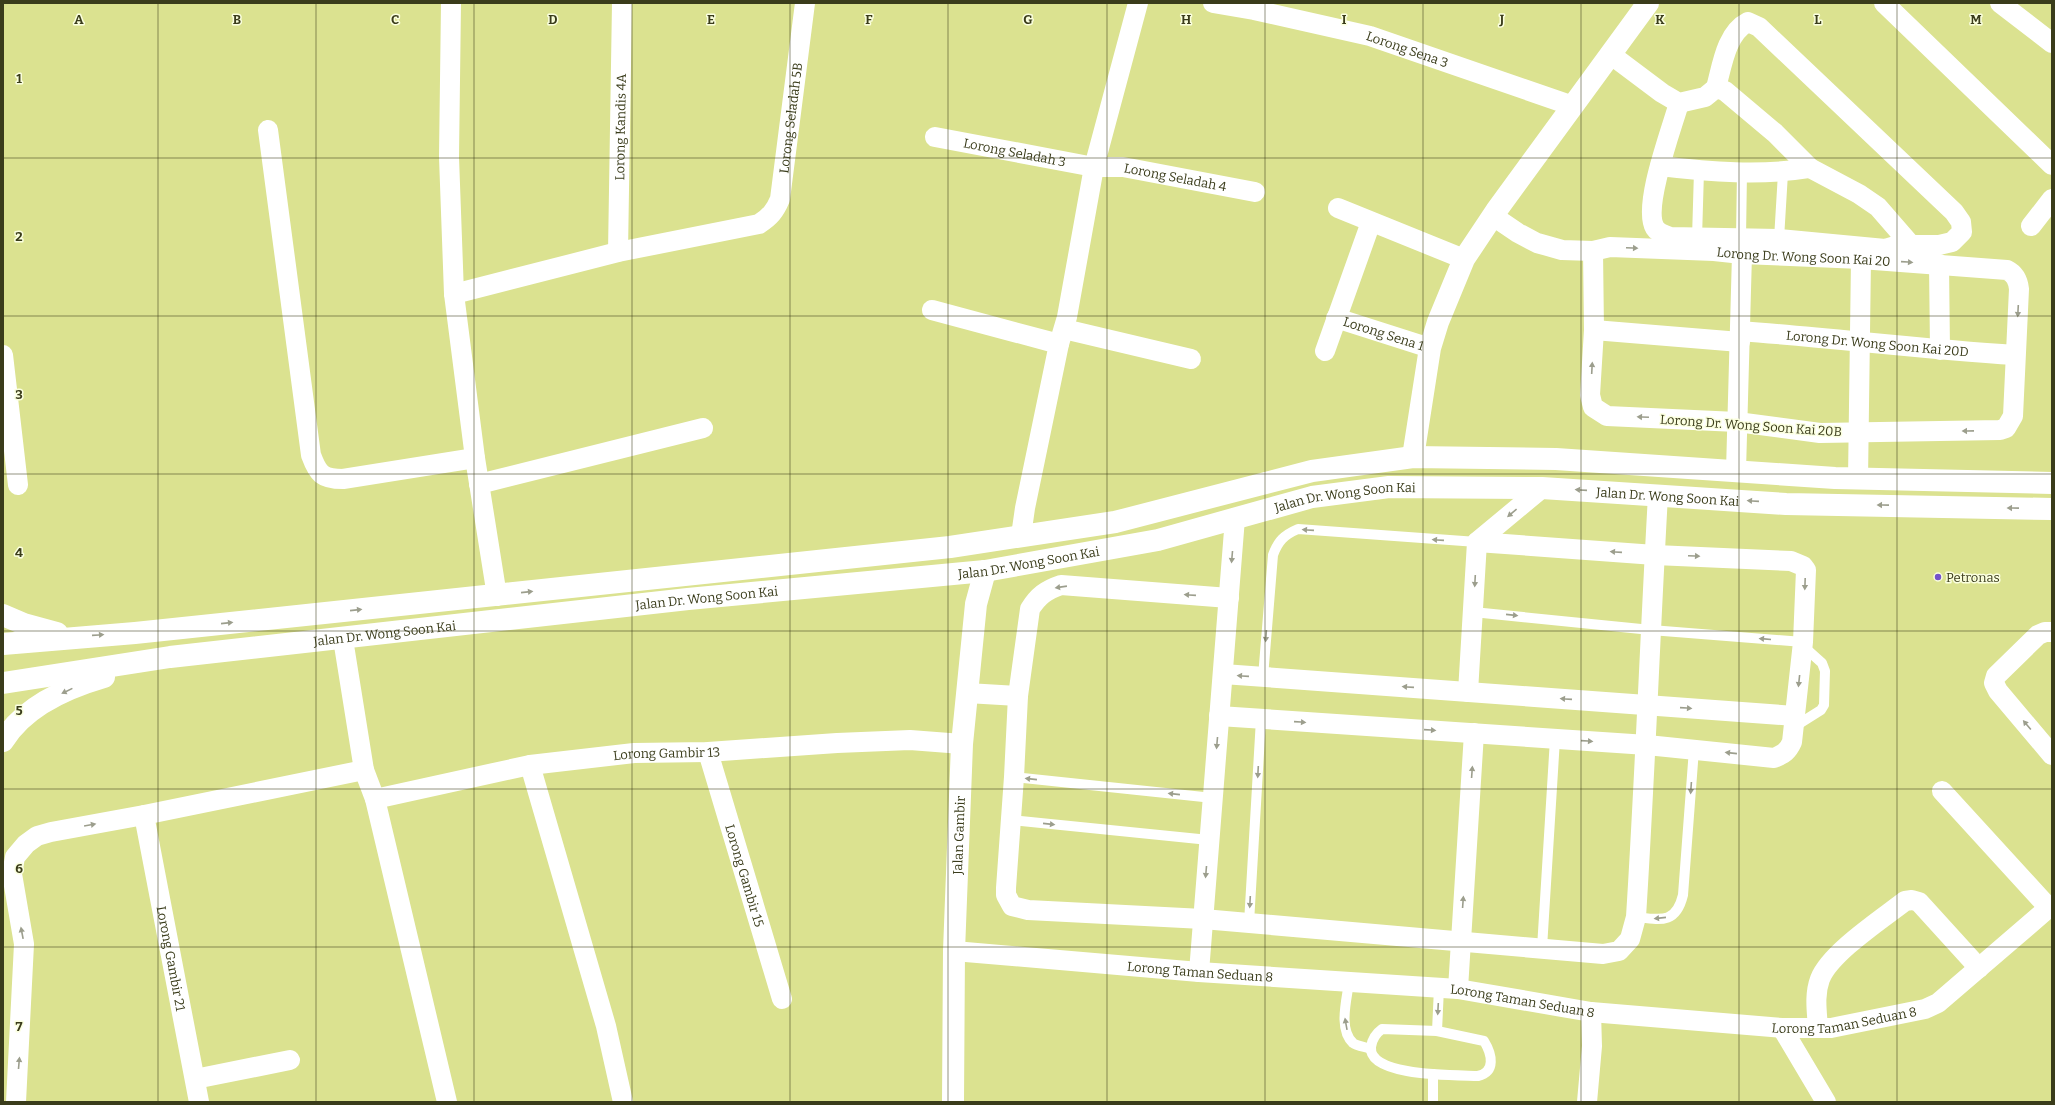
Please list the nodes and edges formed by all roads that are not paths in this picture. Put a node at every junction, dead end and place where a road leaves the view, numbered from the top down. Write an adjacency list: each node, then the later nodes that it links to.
1 (450, 3): 38 (street)
2 (622, 3): 34 (street, Lorong Kandis 4A)
3 (805, 3): 34 (street, Lorong Seladah 5B)
4 (1138, 3): 18 (street)
5 (1214, 3): 13 (street, Lorong Sena 3)
6 (1648, 3): 10 (main road)
7 (1884, 3): 16 (street)
8 (2000, 3): 9 (street)
9 (2052, 43)
10 (1610, 54): 12 (street); 13 (main road)
11 (1716, 88): 12 (street); 19 (street); 31 (street)
12 (1680, 103): 17 (street)
13 (1573, 106): 26 (main road)
14 (268, 130): 55 (street)
15 (935, 137): 18 (street, Lorong Seladah 3)
16 (2052, 164)
17 (1660, 166): 20 (street); 29 (street)
18 (1094, 167): 23 (street, Lorong Seladah 4); 42 (street)
19 (1810, 168): 22 (street); 31 (street)
20 (1699, 171): 21 (street); 29 (lane)
21 (1742, 172): 22 (street); 32 (lane)
22 (1783, 172): 30 (lane)
23 (1255, 192)
24 (2052, 199): 28 (street)
25 (1338, 208): 27 (street)
26 (1493, 216): 33 (street, Lorong Dr. Wong Soon Kai 20); 35 (main road)
27 (1371, 222): 35 (street); 40 (street)
28 (2030, 226)
29 (1697, 238): 32 (street)
30 (1779, 239): 31 (street); 32 (street)
31 (1912, 245)
32 (1742, 246): 33 (street, Lorong Dr. Wong Soon Kai 20, one-way to 32); 36 (street, Lorong Dr. Wong Soon Kai 20); 43 (street)
33 (1593, 251): 41 (street)
34 (618, 252): 38 (street)
35 (1464, 259): 45 (main road)
36 (1861, 259): 37 (street, Lorong Dr. Wong Soon Kai 20, one-way to 37); 44 (street)
37 (1939, 264): 46 (street); 49 (street, Lorong Dr. Wong Soon Kai 20, one-way to 49)
38 (454, 294): 55 (street)
39 (932, 310): 42 (street)
40 (1336, 318): 45 (street, Lorong Sena 1); 47 (street)
41 (1594, 330): 43 (street, Lorong Dr. Wong Soon Kai 20D); 51 (street, Lorong Dr. Wong Soon Kai 20B, one-way to 41)
42 (1061, 337): 50 (street); 65 (street)
43 (1740, 337): 44 (street, Lorong Dr. Wong Soon Kai 20D); 51 (street)
44 (1861, 341): 46 (street, Lorong Dr. Wong Soon Kai 20D); 53 (street)
45 (1430, 348): 54 (main road)
46 (1940, 350): 49 (street, Lorong Dr. Wong Soon Kai 20D)
47 (1325, 351)
48 (3, 355): 60 (street)
49 (2015, 355): 53 (street, Lorong Dr. Wong Soon Kai 20B, one-way to 53)
50 (1191, 359)
51 (1738, 422): 53 (street, Lorong Dr. Wong Soon Kai 20B); 56 (street)
52 (703, 428): 59 (street)
53 (1858, 433): 57 (street)
54 (1413, 457): 56 (main road, Jalan Dr. Wong Soon Kai); 65 (main road, Jalan Dr. Wong Soon Kai)
55 (475, 458): 59 (street)
56 (1736, 471): 57 (main road, Jalan Dr. Wong Soon Kai)
57 (1858, 479): 58 (main road, Jalan Dr. Wong Soon Kai)
58 (2052, 483)
59 (479, 484): 69 (street)
60 (18, 485)
61 (1542, 488): 62 (main road, Jalan Dr. Wong Soon Kai, one-way to 61); 64 (main road, Jalan Dr. Wong Soon Kai); 66 (street, one-way to 66)
62 (1658, 495): 63 (main road, Jalan Dr. Wong Soon Kai, one-way to 62); 67 (street)
63 (2052, 509)
64 (1235, 518): 68 (main road, Jalan Dr. Wong Soon Kai); 70 (street, one-way to 70)
65 (1021, 536): 69 (main road, Jalan Dr. Wong Soon Kai, one-way to 65)
66 (1477, 542): 67 (street, one-way to 66); 71 (street, one-way to 71); 81 (lane, one-way to 81)
67 (1655, 554): 73 (street); 78 (street, one-way to 78)
68 (985, 571): 76 (main road, Jalan Dr. Wong Soon Kai); 84 (main road, Jalan Gambir)
69 (497, 596): 75 (main road, Jalan Dr. Wong Soon Kai, one-way to 69)
70 (1229, 598): 80 (street); 85 (street, one-way to 85)
71 (1473, 612): 73 (lane, one-way to 73); 83 (street)
72 (3, 615): 75 (main road)
73 (1651, 630): 78 (lane, one-way to 73); 86 (street)
74 (2052, 632): 97 (street, one-way to 74)
75 (77, 637): 77 (main road, Jalan Dr. Wong Soon Kai)
76 (343, 639): 79 (main road, Jalan Dr. Wong Soon Kai); 99 (street)
77 (3, 644)
78 (1803, 644): 89 (street, one-way to 89); 89 (lane)
79 (170, 657): 82 (main road, Jalan Dr. Wong Soon Kai); 92 (main road, one-way to 92)
80 (1223, 674): 81 (street, one-way to 80); 87 (street)
81 (1263, 677): 83 (street, one-way to 81)
82 (3, 683)
83 (1468, 692): 86 (street, one-way to 83)
84 (967, 693): 85 (street); 93 (main road, Jalan Gambir)
85 (1018, 696): 100 (street)
86 (1647, 705): 89 (street, one-way to 89); 94 (street)
87 (1219, 716): 88 (street); 102 (street, one-way to 102)
88 (1261, 719): 90 (street, one-way to 90); 110 (lane, one-way to 110)
89 (1794, 721): 95 (street, one-way to 95)
90 (1474, 733): 91 (street); 111 (street, one-way to 90)
91 (1555, 738): 94 (street, one-way to 94); 112 (lane)
92 (3, 741)
93 (952, 743): 96 (street, Lorong Gambir 13); 113 (main road, Jalan Gambir)
94 (1647, 745): 95 (street); 108 (street)
95 (1694, 749): 108 (lane, one-way to 108)
96 (708, 752): 98 (street, Lorong Gambir 13); 118 (street, Lorong Gambir 15)
97 (2052, 755)
98 (530, 765): 103 (street, Lorong Gambir 13); 130 (street)
99 (364, 770): 103 (street); 104 (street)
100 (1014, 777): 102 (lane, one-way to 100); 105 (street)
101 (1942, 791): 107 (street)
102 (1213, 798): 106 (street)
103 (375, 799): 129 (street)
104 (144, 815): 126 (street, Lorong Gambir 21); 127 (street, one-way to 104)
105 (1010, 820): 106 (lane, one-way to 106); 109 (street)
106 (1209, 840): 109 (street, one-way to 109)
107 (2051, 906): 114 (street, Lorong Taman Seduan 8)
108 (1636, 917): 112 (street)
109 (1203, 919): 110 (street); 115 (street)
110 (1249, 923): 111 (street)
111 (1461, 941): 112 (street); 117 (street)
112 (1542, 948)
113 (954, 951): 115 (street, Lorong Taman Seduan 8); 131 (main road, Jalan Gambir)
114 (1979, 968): 121 (street, Lorong Taman Seduan 8); 121 (street)
115 (1198, 972): 116 (street, Lorong Taman Seduan 8)
116 (1349, 982): 117 (street, Lorong Taman Seduan 8); 123 (lane, one-way to 116)
117 (1448, 989): 119 (street, Lorong Taman Seduan 8); 122 (lane, one-way to 122)
118 (782, 999)
119 (1591, 1012): 120 (street, Lorong Taman Seduan 8); 133 (street)
120 (1782, 1028): 121 (street, Lorong Taman Seduan 8); 134 (street)
121 (1818, 1028)
122 (1437, 1031): 123 (lane); 125 (lane)
123 (1371, 1049): 125 (lane)
124 (290, 1060): 126 (street)
125 (1433, 1074): 132 (lane)
126 (195, 1080): 128 (street, Lorong Gambir 21)
127 (16, 1102)
128 (199, 1102)
129 (447, 1102)
130 (623, 1102)
131 (954, 1102)
132 (1433, 1102)
133 (1587, 1102)
134 (1826, 1102)

